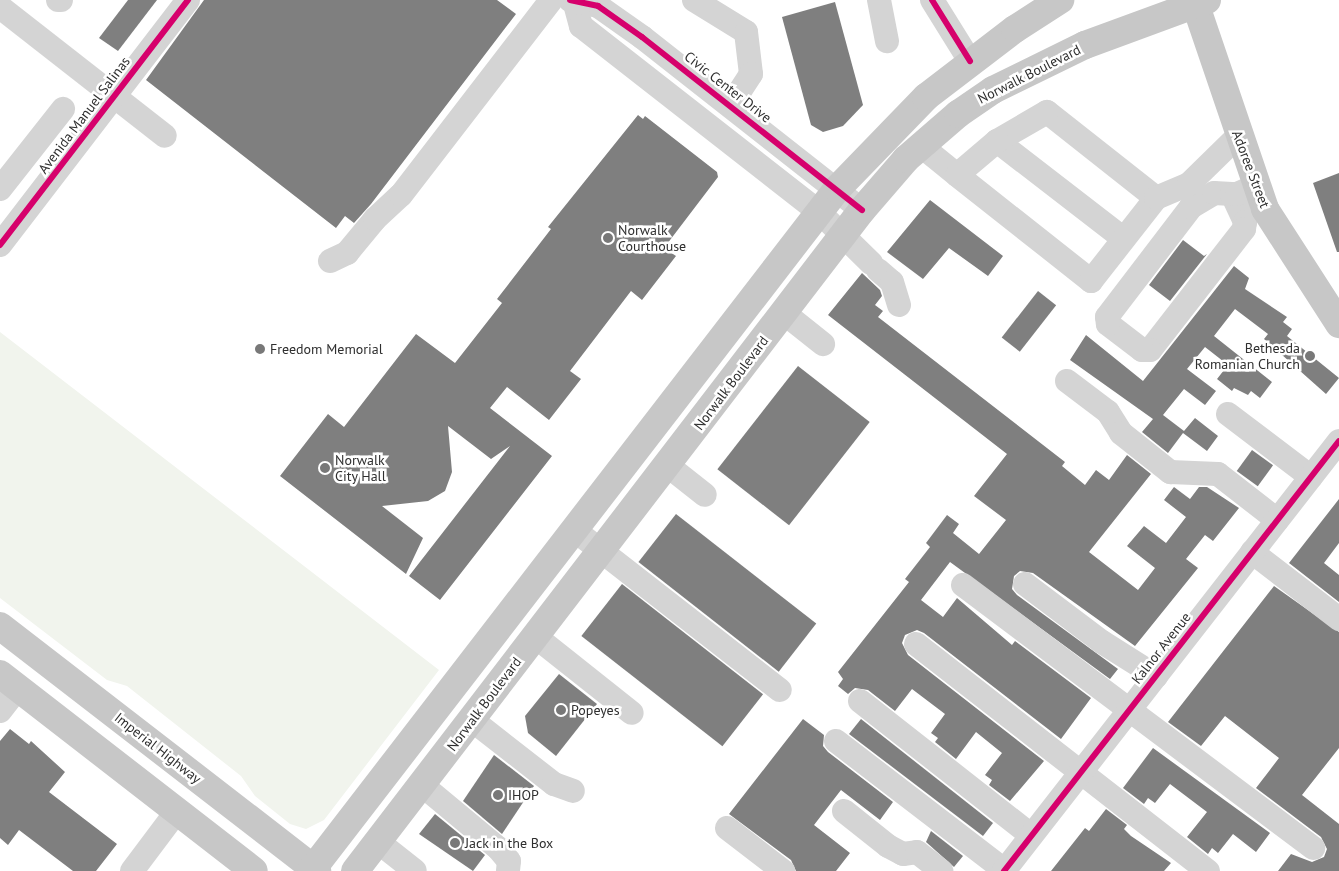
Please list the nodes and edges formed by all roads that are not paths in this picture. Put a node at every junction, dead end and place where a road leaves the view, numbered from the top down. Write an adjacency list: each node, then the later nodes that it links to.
1 (188, 0): 12 (street, Avenida Manuel Salinas)
2 (551, 0): 29 (street)
3 (694, 0): 13 (street)
4 (879, 0): 10 (street)
5 (932, 0): 11 (street)
6 (1060, 0): 11 (main road)
7 (1199, 1): 16 (main road, Adoree Street); 18 (main road, Norwalk Boulevard)
8 (572, 2): 13 (street, Civic Center Drive); 25 (street, Civic Center Drive)
9 (0, 7): 12 (street)
10 (887, 41)
11 (970, 61): 21 (main road)
12 (115, 95): 15 (street); 28 (street, Avenida Manuel Salinas)
13 (731, 105): 21 (street, Civic Center Drive)
14 (63, 109): 20 (street)
15 (165, 136)
16 (1238, 136): 22 (main road, Adoree Street); 23 (street)
17 (996, 141): 19 (street); 23 (street); 27 (street)
18 (920, 145): 19 (street); 24 (main road, Norwalk Boulevard)
19 (957, 176): 27 (street)
20 (0, 189)
21 (837, 189): 24 (street, Civic Center Drive); 25 (main road)
22 (1243, 190): 22 (street); 32 (main road, Adoree Street)
23 (1156, 198): 27 (street)
24 (862, 210): 26 (main road, Norwalk Boulevard)
25 (819, 212): 26 (street, Civic Center Drive); 41 (main road)
26 (841, 237): 30 (street, Civic Center Drive); 31 (main road, Norwalk Boulevard)
27 (1124, 239)
28 (0, 245)
29 (330, 261)
30 (899, 305)
31 (784, 313): 33 (street); 37 (main road, Norwalk Boulevard)
32 (1339, 324)
33 (823, 344)
34 (1067, 381): 40 (street)
35 (1228, 414): 38 (street)
36 (1339, 441): 38 (street, Kalnor Avenue)
37 (667, 465): 39 (street); 42 (main road, Norwalk Boulevard)
38 (1311, 476): 40 (street, Kalnor Avenue)
39 (705, 495)
40 (1277, 520): 43 (street, Kalnor Avenue)
41 (573, 529): 42 (street); 67 (main road)
42 (601, 552): 48 (main road, Norwalk Boulevard); 52 (street)
43 (1252, 552): 46 (street); 50 (street, Kalnor Avenue)
44 (1025, 584): 50 (street)
45 (963, 585): 54 (street)
46 (1339, 619)
47 (0, 626): 67 (main road, Imperial Highway)
48 (536, 637): 56 (street); 59 (main road, Norwalk Boulevard)
49 (916, 644): 58 (street)
50 (1156, 676): 54 (street, Kalnor Avenue)
51 (9, 681): 55 (street); 60 (main road)
52 (780, 690)
53 (860, 701): 63 (street)
54 (1129, 710): 58 (street, Kalnor Avenue); 65 (street)
55 (0, 711)
56 (632, 714)
57 (836, 741): 66 (street)
58 (1081, 772): 63 (street, Kalnor Avenue); 75 (street)
59 (422, 785): 64 (main road, Norwalk Boulevard); 72 (street)
60 (177, 811): 68 (street); 69 (main road)
61 (844, 812): 74 (street)
62 (727, 828): 73 (street)
63 (1031, 835): 66 (street, Kalnor Avenue)
64 (377, 841): 70 (main road, Norwalk Boulevard); 71 (street)
65 (1313, 848)
66 (1010, 869)
67 (314, 870)
68 (132, 871)
69 (254, 871)
70 (355, 871)
71 (415, 871)
72 (508, 871)
73 (784, 871)
74 (941, 871)
75 (1208, 871)

